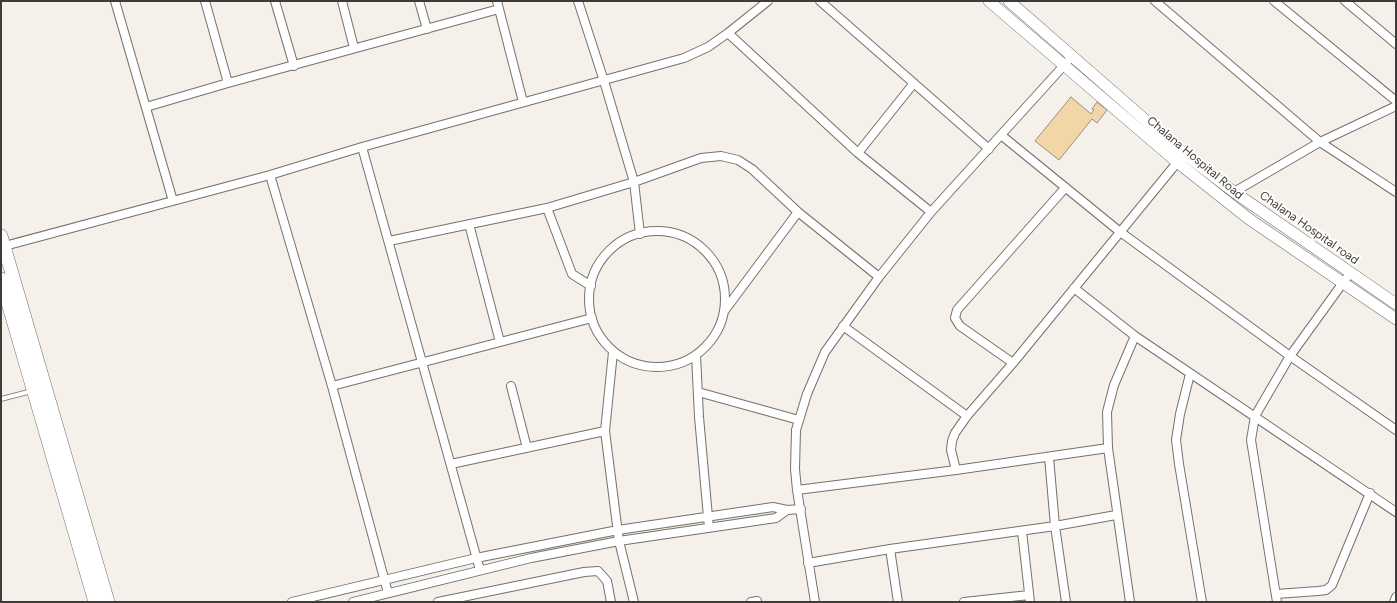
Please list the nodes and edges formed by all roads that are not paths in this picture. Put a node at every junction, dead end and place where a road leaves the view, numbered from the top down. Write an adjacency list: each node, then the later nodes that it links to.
1 (115, 1): 28 (street)
2 (205, 1): 23 (street)
3 (275, 1): 21 (street)
4 (342, 1): 18 (street)
5 (419, 1): 15 (street)
6 (578, 1): 22 (street)
7 (768, 1): 16 (street)
8 (820, 1): 24 (street)
9 (989, 1): 20 (street, Chalana Hospital Road)
10 (1009, 1): 19 (street, Chalana Hospital road)
11 (1155, 1): 30 (street)
12 (1274, 1): 25 (street)
13 (1345, 1): 17 (street)
14 (498, 5): 15 (street); 26 (street)
15 (427, 29): 18 (street)
16 (728, 34): 22 (street); 33 (street)
17 (1396, 44)
18 (354, 48): 21 (street)
19 (1072, 56): 20 (street); 34 (street, Chalana Hospital road)
20 (1064, 65): 29 (street); 34 (street, Chalana Hospital Road)
21 (294, 66): 23 (street)
22 (604, 81): 26 (street); 36 (street)
23 (228, 83): 28 (street)
24 (914, 83): 32 (street); 33 (street)
25 (1396, 101)
26 (523, 102): 31 (street)
27 (1396, 106): 30 (street)
28 (146, 108): 40 (street)
29 (1001, 135): 32 (street); 37 (street)
30 (1320, 142): 38 (street); 39 (street)
31 (362, 147): 35 (street); 47 (street)
32 (989, 149): 43 (street)
33 (858, 153): 43 (street)
34 (1180, 157): 38 (street, Chalana Hospital road); 45 (street); 52 (street, Chalana Hospital Road)
35 (270, 175): 40 (street); 68 (street)
36 (634, 182): 41 (street); 42 (street); 46 (street)
37 (1065, 188): 45 (street); 66 (street)
38 (1234, 192): 49 (street, Chalana Hospital road)
39 (1396, 192)
40 (173, 201): 48 (street)
41 (547, 208): 44 (street); 53 (street)
42 (798, 212): 50 (street); 56 (street)
43 (931, 212): 50 (street)
44 (469, 224): 47 (street); 61 (street)
45 (1119, 231): 54 (street); 64 (street)
46 (640, 234): 53 (street); 56 (street)
47 (389, 241): 65 (street)
48 (2, 243): 106 (main road)
49 (1350, 272): 52 (street); 55 (street, Chalana Hospital road)
50 (879, 277): 59 (street)
51 (1, 279): 70 (main road)
52 (1343, 283): 58 (street, Chalana Hospital Road); 64 (street)
53 (591, 286): 57 (street)
54 (1074, 288): 60 (street); 66 (street)
55 (1396, 304)
56 (724, 310): 63 (street)
57 (592, 318): 61 (street); 62 (street)
58 (1396, 319)
59 (843, 326): 73 (street); 75 (street)
60 (1135, 336): 67 (street); 79 (street)
61 (500, 342): 65 (street)
62 (613, 352): 63 (street); 77 (street)
63 (696, 355): 71 (street)
64 (1290, 356): 74 (street); 76 (street)
65 (422, 363): 68 (street); 81 (street)
66 (1013, 363): 73 (street)
67 (1190, 374): 74 (street); 117 (street)
68 (332, 386): 99 (street)
69 (511, 386): 78 (street)
70 (34, 390): 72 (lane); 105 (main road)
71 (698, 392): 75 (street); 89 (street)
72 (1, 399)
73 (967, 416): 82 (street)
74 (1255, 416): 84 (street); 104 (street)
75 (799, 420): 83 (street)
76 (1396, 430)
77 (605, 431): 78 (street); 92 (street)
78 (527, 448): 81 (street)
79 (1108, 448): 80 (street); 88 (street)
80 (1049, 457): 82 (street); 90 (street)
81 (451, 464): 96 (street)
82 (956, 470): 83 (street)
83 (797, 490): 85 (street)
84 (1370, 493): 87 (street); 104 (street)
85 (801, 509): 86 (street); 97 (street)
86 (786, 510): 89 (street); 91 (street)
87 (1396, 512)
88 (1116, 515): 90 (street); 116 (street)
89 (708, 517): 91 (street); 92 (street)
90 (1055, 526): 93 (street); 115 (street)
91 (709, 528): 94 (street)
92 (618, 530): 94 (street); 96 (street)
93 (1022, 531): 95 (street); 103 (street)
94 (619, 541): 98 (street); 111 (street)
95 (890, 549): 97 (street); 113 (street)
96 (476, 558): 98 (street); 99 (street)
97 (808, 563): 112 (street)
98 (480, 570): 100 (street)
99 (384, 579): 100 (street); 107 (street)
100 (388, 593): 108 (street)
101 (1396, 597): 118 (street)
102 (469, 598): 109 (street); 110 (street)
103 (1029, 598): 114 (street)
104 (1277, 598)
105 (95, 602)
106 (108, 602)
107 (292, 602)
108 (353, 602)
109 (438, 602)
110 (611, 602)
111 (634, 602)
112 (815, 602)
113 (898, 602)
114 (964, 602)
115 (1066, 602)
116 (1130, 602)
117 (1202, 602)
118 (1394, 602)

